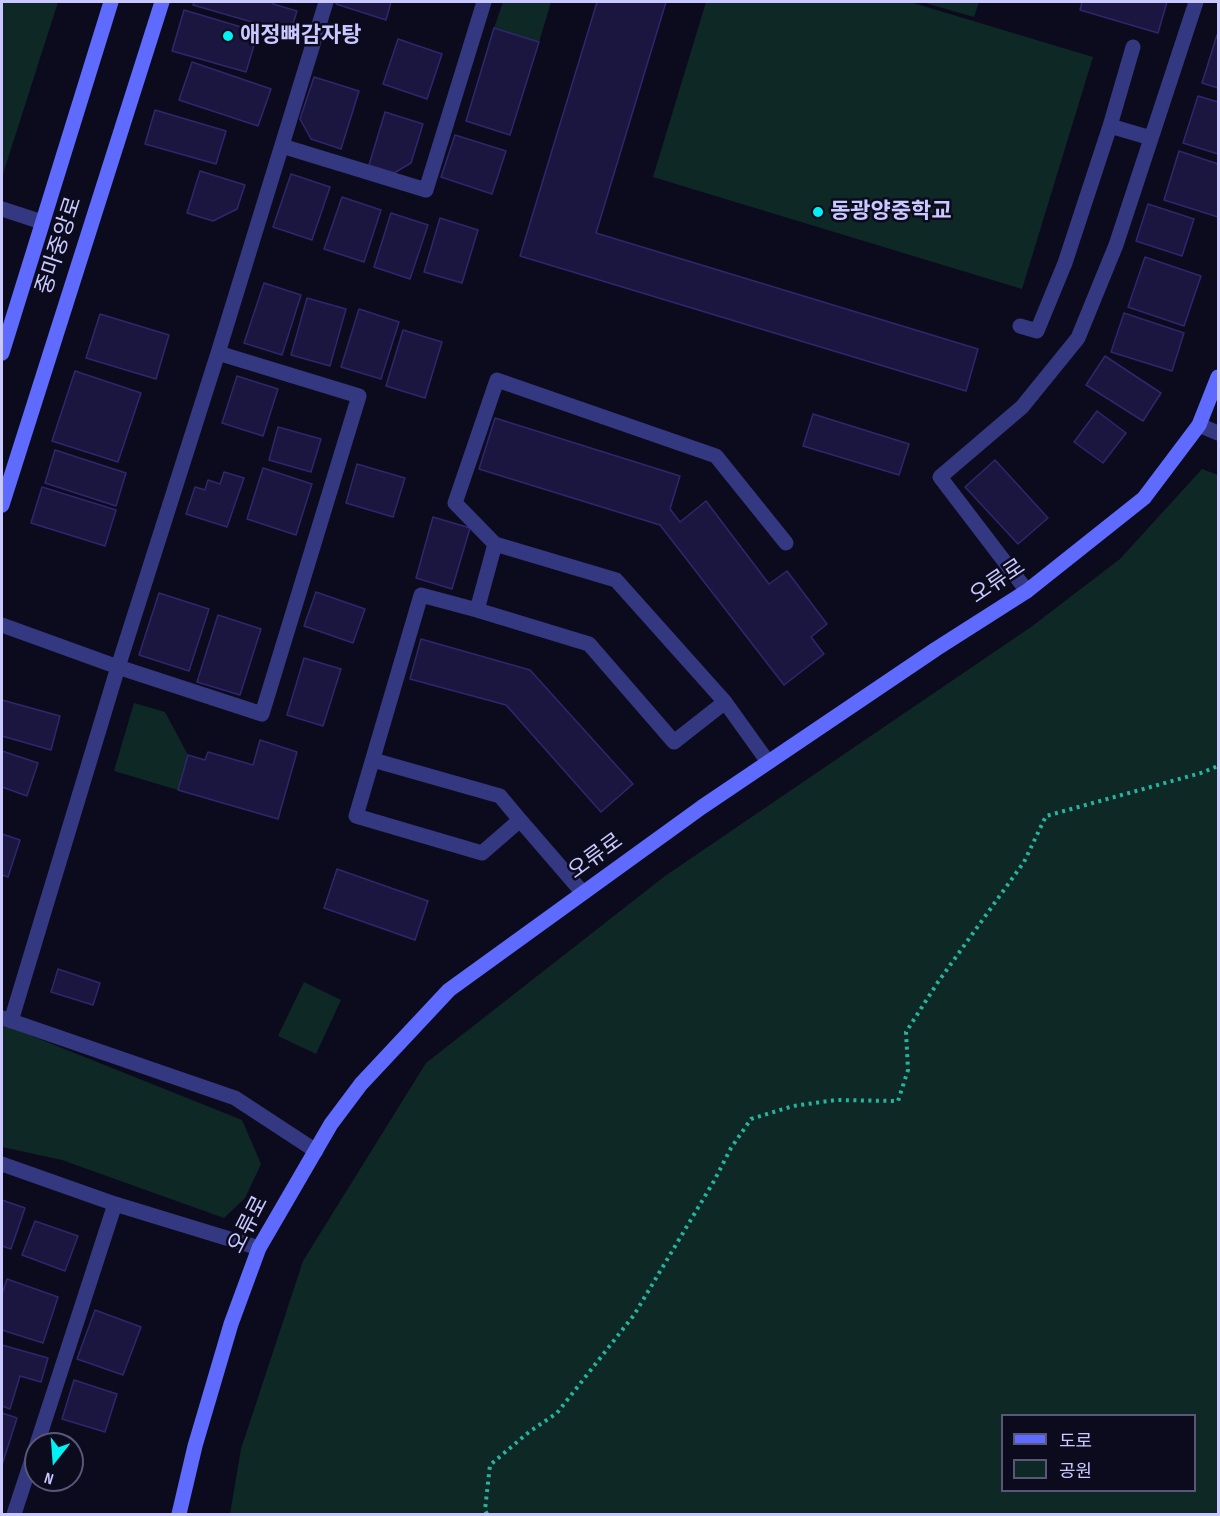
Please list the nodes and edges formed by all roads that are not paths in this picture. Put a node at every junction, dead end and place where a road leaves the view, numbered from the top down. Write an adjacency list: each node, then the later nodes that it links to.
1 (111, 2): 11 (street, 중마중앙로)
2 (162, 2): 18 (street, 중마중앙로)
3 (326, 2): 9 (street)
4 (484, 2): 9 (street)
5 (1196, 2): 8 (street)
6 (1133, 47): 7 (street)
7 (1110, 126): 8 (street); 12 (street)
8 (1151, 138): 21 (street)
9 (282, 146): 14 (street)
10 (2, 209): 11 (street)
11 (42, 222): 13 (street, 중마중앙로)
12 (1020, 326)
13 (2, 353)
14 (218, 353): 24 (street); 24 (street)
15 (1218, 377): 16 (street, 오류로)
16 (1198, 425): 17 (street); 21 (street, 오류로)
17 (1218, 433)
18 (2, 505)
19 (786, 543): 20 (street)
20 (495, 544): 22 (street); 25 (street)
21 (1027, 591): 27 (street, 오류로)
22 (477, 610): 25 (street); 26 (street)
23 (2, 625): 24 (street)
24 (118, 667): 30 (street)
25 (725, 702): 27 (street)
26 (372, 760): 28 (street); 28 (street)
27 (768, 762): 29 (street, 오류로)
28 (520, 820): 29 (street)
29 (583, 893): 31 (street, 오류로)
30 (6, 1019): 31 (street)
31 (316, 1151): 34 (street, 오류로)
32 (2, 1164): 33 (street)
33 (115, 1204): 34 (street); 35 (street)
34 (259, 1248): 38 (street, 오류로)
35 (42, 1432)
36 (24, 1485): 37 (street)
37 (14, 1515)
38 (179, 1515)

